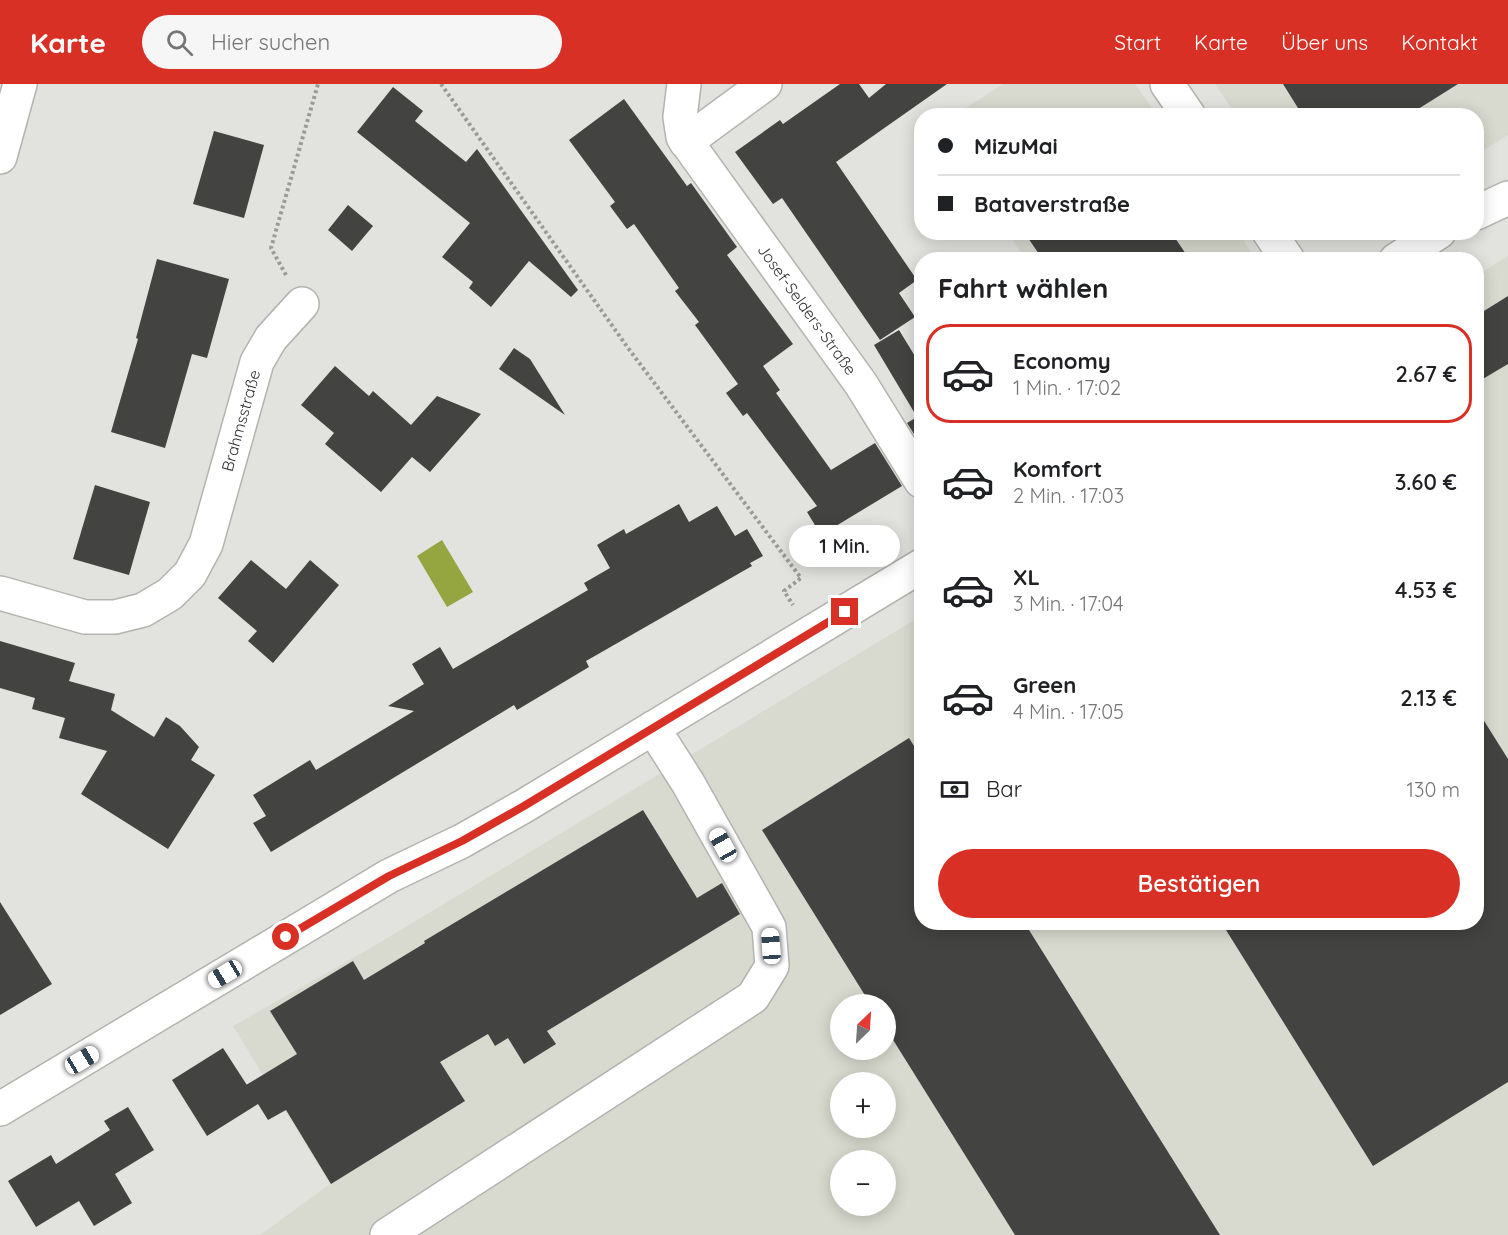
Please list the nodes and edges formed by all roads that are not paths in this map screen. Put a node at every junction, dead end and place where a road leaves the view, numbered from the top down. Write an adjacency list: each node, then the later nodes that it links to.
1 (20, 84): 7 (street)
2 (684, 84): 6 (street, Josef-Selders-Straße)
3 (765, 84): 6 (street)
4 (1167, 84): 5 (street)
5 (1184, 108)
6 (686, 142): 13 (street, Josef-Selders-Straße)
7 (1, 152)
8 (1508, 198): 9 (street)
9 (1484, 209)
10 (1427, 240): 11 (street)
11 (1408, 252)
12 (302, 304): 15 (street, Brahmsstraße)
13 (914, 470)
14 (914, 570): 16 (street)
15 (0, 593)
16 (653, 728): 17 (street); 18 (street)
17 (0, 1109)
18 (387, 1235)

